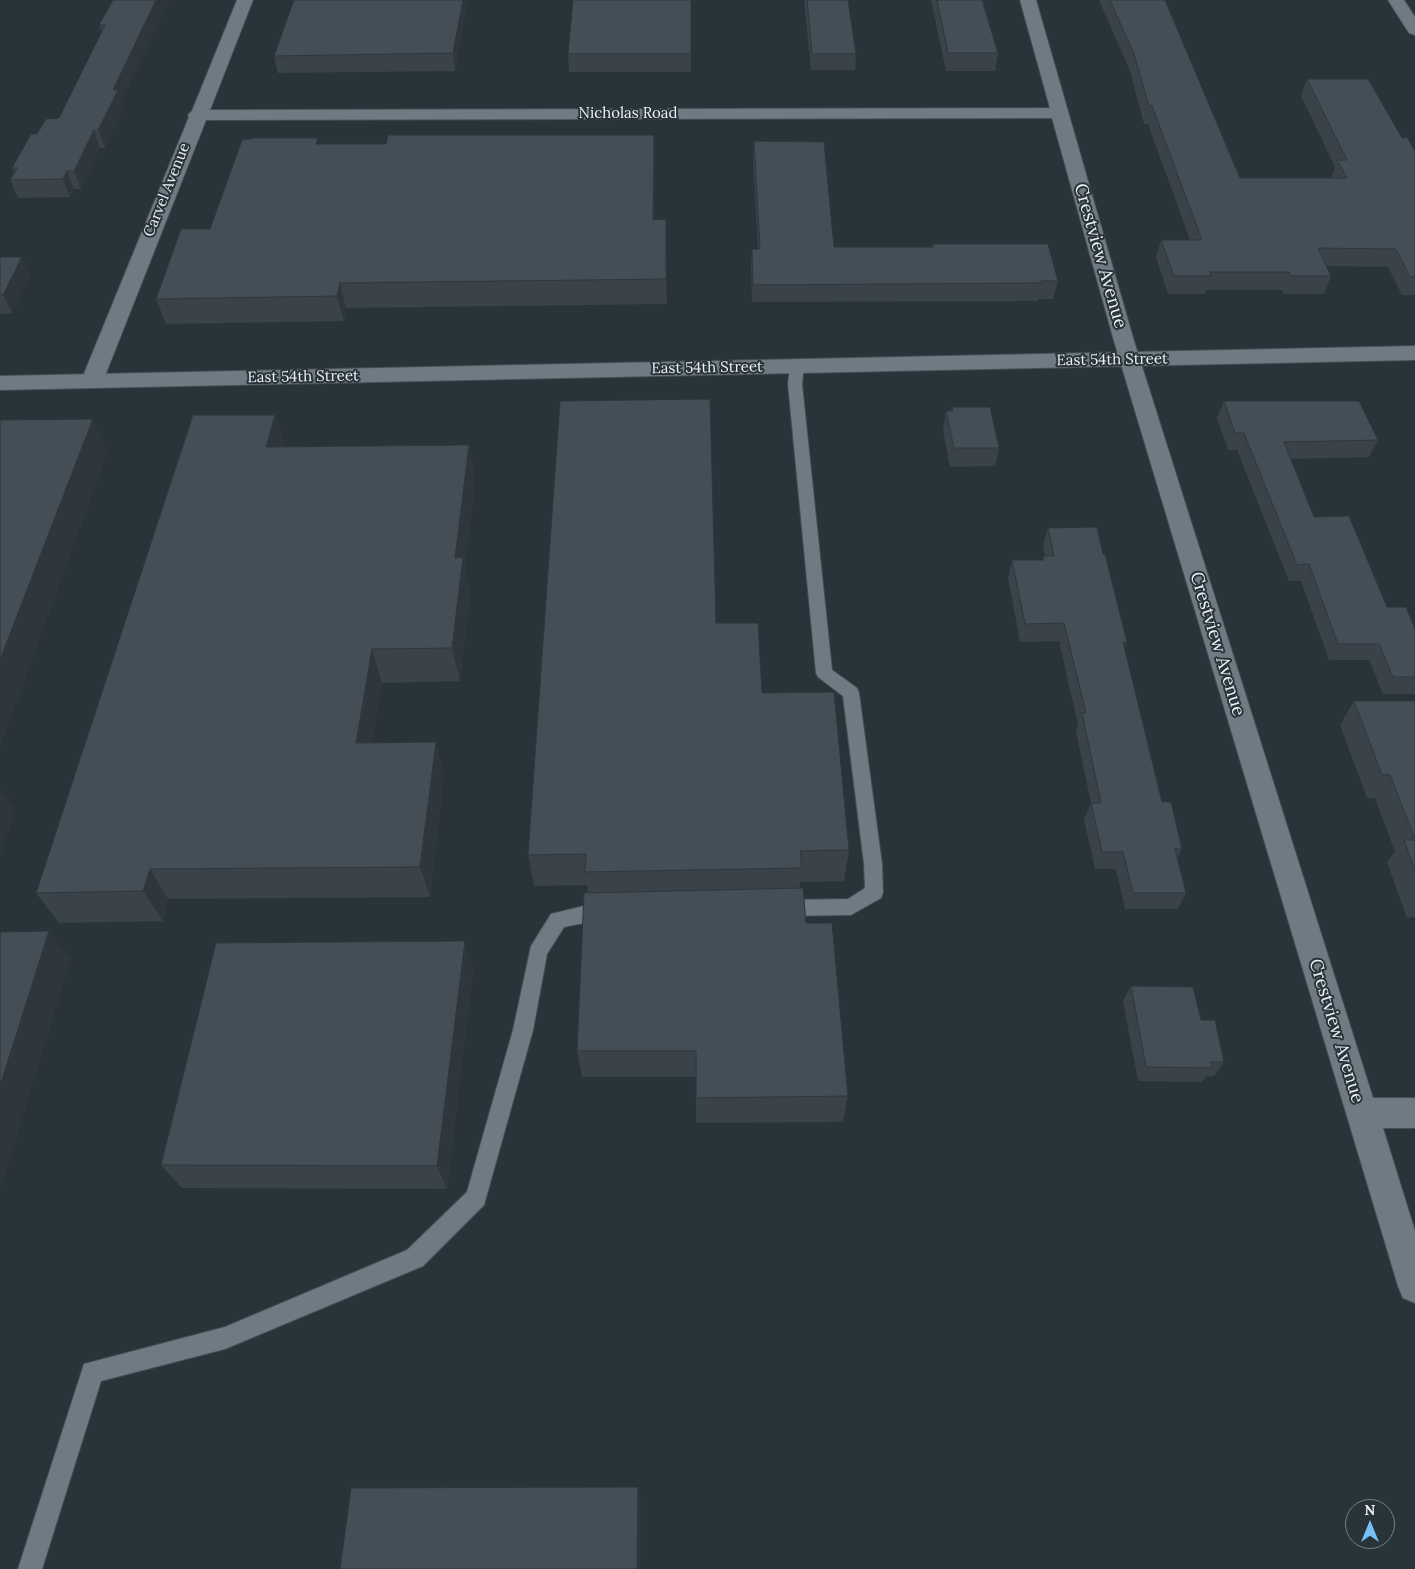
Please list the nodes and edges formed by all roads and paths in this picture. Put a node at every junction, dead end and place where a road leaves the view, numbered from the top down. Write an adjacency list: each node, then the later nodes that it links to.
1 (245, 0): 6 (street, Carvel Avenue)
2 (1028, 0): 5 (street, Crestview Avenue)
3 (1396, 0): 4 (street)
4 (1415, 30)
5 (1060, 113): 6 (street, Nicholas Road); 8 (street, Crestview Avenue)
6 (197, 115): 10 (street, Carvel Avenue)
7 (1415, 353): 8 (street, East 54th Street)
8 (1130, 359): 9 (street, East 54th Street); 14 (street, Crestview Avenue)
9 (797, 366): 10 (street, East 54th Street); 12 (lane)
10 (92, 381): 11 (street, East 54th Street)
11 (0, 383)
12 (761, 909)
13 (622, 911): 17 (lane)
14 (1361, 1113): 15 (street); 16 (street, Crestview Avenue)
15 (1415, 1113)
16 (1415, 1286)
17 (30, 1569)

